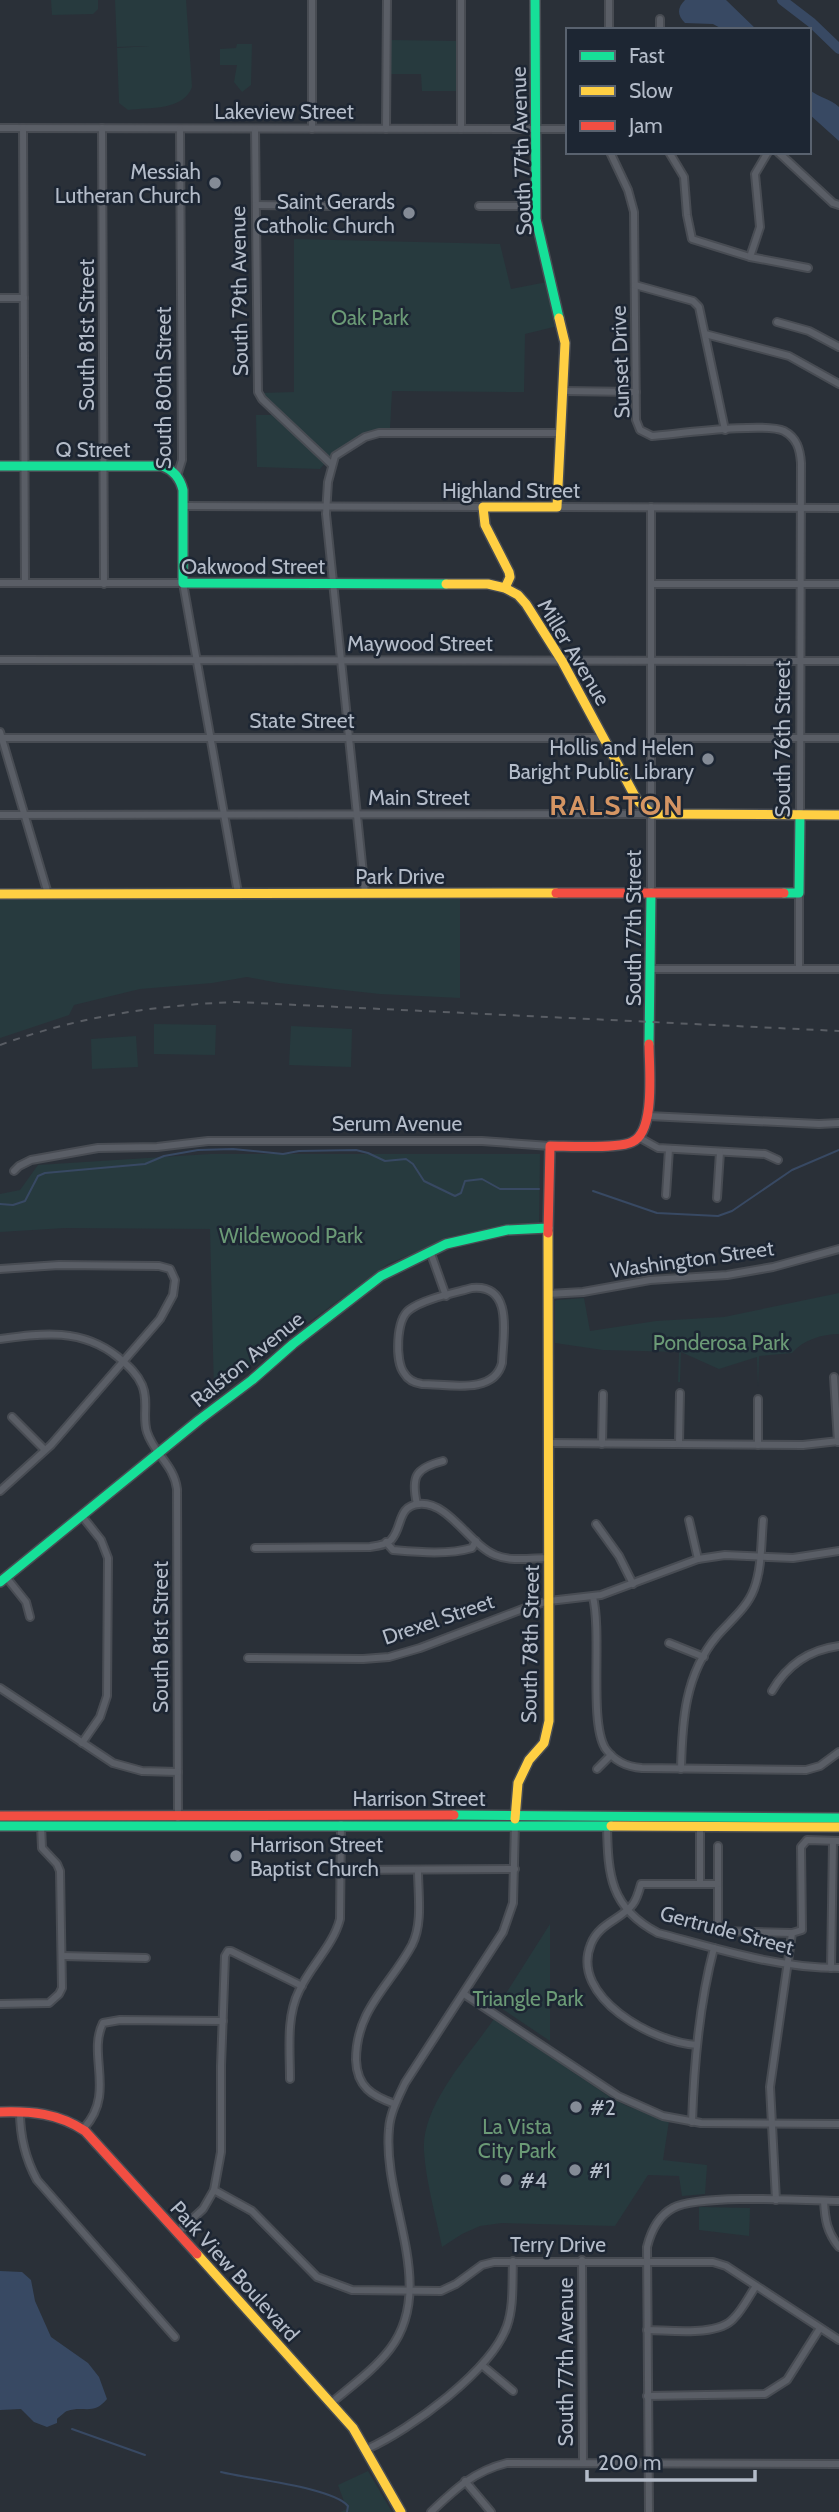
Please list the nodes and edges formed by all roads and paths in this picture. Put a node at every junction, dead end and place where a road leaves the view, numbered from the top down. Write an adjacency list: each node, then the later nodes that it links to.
1 (312, 0): 14 (street)
2 (387, 0): 15 (street)
3 (461, 0): 16 (street)
4 (535, 0): 17 (street, South 77th Avenue)
5 (609, 0): 7 (street)
6 (660, 19): 8 (street)
7 (609, 28)
8 (660, 28)
9 (0, 128): 10 (street, Lakeview Street)
10 (23, 128): 11 (street, Lakeview Street); 32 (street)
11 (102, 128): 12 (street, Lakeview Street); 44 (street, South 81st Street)
12 (180, 129): 13 (street, Lakeview Street); 45 (street, South 80th Street)
13 (255, 129): 14 (street, Lakeview Street); 23 (street, South 79th Avenue)
14 (312, 129): 15 (street, Lakeview Street)
15 (386, 129): 16 (street, Lakeview Street)
16 (461, 129): 17 (street, Lakeview Street)
17 (535, 129): 18 (street, Lakeview Street); 27 (street, South 77th Avenue)
18 (566, 129)
19 (611, 154): 30 (street, Sunset Drive)
20 (670, 154): 28 (street)
21 (767, 154): 28 (street)
22 (780, 154): 24 (street)
23 (256, 205): 25 (street); 41 (street, South 79th Avenue)
24 (839, 205)
25 (335, 206)
26 (479, 206): 27 (street)
27 (536, 206): 37 (street, South 77th Avenue)
28 (750, 257): 29 (street)
29 (808, 268)
30 (635, 285): 34 (street); 38 (street, Sunset Drive)
31 (0, 298): 32 (street)
32 (24, 298): 43 (street)
33 (777, 321): 35 (street)
34 (705, 334): 36 (street); 39 (street)
35 (839, 347)
36 (839, 384)
37 (562, 391): 38 (street); 40 (street, South 77th Avenue)
38 (636, 392): 39 (street, Sunset Drive)
39 (724, 430): 51 (street, Sunset Drive)
40 (560, 433): 41 (street); 49 (street, South 77th Avenue)
41 (331, 464): 47 (street)
42 (1, 466): 43 (street, Q Street)
43 (25, 466): 44 (street, Q Street); 54 (street)
44 (104, 466): 45 (street, Q Street); 55 (street, South 81st Street)
45 (177, 476): 46 (street, South 80th Street)
46 (183, 506): 47 (street, Highland Street); 56 (street, South 80th Street)
47 (327, 507): 48 (street, Highland Street); 57 (street)
48 (483, 507): 49 (street, Highland Street); 61 (street)
49 (557, 507): 50 (street, Highland Street)
50 (651, 507): 51 (street, Highland Street); 58 (street, South 77th Street)
51 (800, 508): 52 (street, Highland Street); 59 (street, South 76th Street)
52 (839, 508)
53 (0, 583): 54 (street, Oakwood Street)
54 (25, 583): 55 (street, Oakwood Street)
55 (104, 583): 56 (street, Oakwood Street)
56 (183, 583): 57 (street, Oakwood Street); 63 (street, South 80th Street)
57 (333, 584): 61 (street, Oakwood Street); 64 (street)
58 (652, 584): 59 (street); 66 (street, South 77th Street)
59 (800, 584): 60 (street); 67 (street, South 76th Street)
60 (839, 584)
61 (505, 588): 65 (street, Miller Avenue)
62 (0, 660): 63 (street, Maywood Street)
63 (197, 660): 64 (street, Maywood Street); 70 (street, South 80th Street)
64 (341, 661): 65 (street, Maywood Street); 71 (street)
65 (562, 661): 66 (street, Maywood Street); 72 (street, Miller Avenue)
66 (652, 661): 67 (street, Maywood Street); 73 (street, South 77th Street)
67 (800, 662): 68 (street, Maywood Street); 74 (street, South 76th Street)
68 (839, 662)
69 (1, 736): 70 (street, State Street); 80 (street)
70 (211, 737): 71 (street, State Street); 76 (street, South 80th Street)
71 (349, 737): 72 (street, State Street); 77 (street)
72 (604, 738): 78 (street, Miller Avenue)
73 (651, 738): 74 (street); 78 (street, South 77th Street)
74 (800, 738): 75 (street); 81 (street, South 76th Street)
75 (839, 738)
76 (224, 814): 77 (street, Main Street); 80 (street, Main Street); 84 (street, South 80th Street)
77 (357, 814): 78 (street, Main Street); 85 (street)
78 (652, 814): 81 (street, Main Street); 83 (street, South 77th Street)
79 (0, 815): 80 (street, Main Street)
80 (25, 815): 87 (street)
81 (800, 815): 82 (street, Main Street); 88 (street, South 76th Street)
82 (839, 815)
83 (651, 892): 85 (street, Park Drive); 88 (street, Park Drive); 89 (street, South 77th Street)
84 (238, 893): 85 (street, Park Drive); 87 (street, Park Drive)
85 (365, 893)
86 (0, 894): 87 (street, Park Drive)
87 (48, 894)
88 (799, 894): 90 (street, South 76th Street)
89 (651, 969): 90 (street); 92 (street, South 77th Street)
90 (799, 969): 91 (street)
91 (839, 969)
92 (648, 1116): 93 (street); 94 (street, South 77th Street)
93 (839, 1123)
94 (639, 1138): 95 (street, Serum Avenue); 96 (street)
95 (550, 1146): 99 (street, Serum Avenue); 102 (street, South 78th Street)
96 (669, 1149): 97 (street); 100 (street)
97 (720, 1152): 98 (street); 101 (street)
98 (778, 1160)
99 (14, 1171)
100 (666, 1195)
101 (717, 1198)
102 (548, 1228): 104 (street, Ralston Avenue); 106 (street, South 78th Street)
103 (839, 1249): 106 (street, Washington Street)
104 (430, 1251): 107 (street); 121 (street, Ralston Avenue)
105 (0, 1269): 109 (street)
106 (548, 1294): 116 (street, South 78th Street)
107 (446, 1296): 107 (street)
108 (0, 1339): 109 (street, South 81st Street)
109 (124, 1362): 120 (street); 121 (street, South 81st Street)
110 (834, 1377): 115 (street)
111 (680, 1393): 118 (street)
112 (603, 1394): 117 (street)
113 (758, 1399): 119 (street)
114 (12, 1417): 120 (street)
115 (838, 1441): 119 (street)
116 (549, 1443): 117 (street); 134 (street, South 78th Street)
117 (602, 1444): 118 (street)
118 (679, 1444): 119 (street)
119 (758, 1445)
120 (45, 1450): 123 (street)
121 (160, 1453): 125 (street, Ralston Avenue); 152 (street, South 81st Street)
122 (443, 1461): 124 (street)
123 (0, 1491)
124 (417, 1504): 129 (street); 130 (street)
125 (82, 1516): 136 (street, Ralston Avenue); 147 (street)
126 (689, 1520): 135 (street)
127 (763, 1520): 133 (street)
128 (596, 1524): 137 (street)
129 (476, 1541): 130 (street); 134 (street)
130 (386, 1542): 131 (street)
131 (255, 1548)
132 (839, 1550): 133 (street, Drexel Street)
133 (760, 1557): 135 (street, Drexel Street); 143 (street)
134 (549, 1558): 139 (street, South 78th Street)
135 (698, 1559): 137 (street, Drexel Street)
136 (3, 1580): 140 (street)
137 (633, 1584): 138 (street, Drexel Street)
138 (593, 1597): 139 (street, Drexel Street); 148 (street)
139 (549, 1601): 144 (street, Drexel Street); 157 (street, South 78th Street)
140 (30, 1616)
141 (669, 1643): 143 (street)
142 (839, 1646): 146 (street)
143 (704, 1657): 151 (street)
144 (248, 1658)
145 (0, 1688): 147 (street)
146 (772, 1691)
147 (82, 1742): 152 (street)
148 (611, 1755): 150 (street); 151 (street)
149 (837, 1757): 151 (street)
150 (597, 1769)
151 (681, 1769)
152 (178, 1772): 158 (street, South 81st Street)
153 (0, 1816): 154 (street, Harrison Street)
154 (41, 1818): 158 (street, Harrison Street); 160 (street, Harrison Street); 173 (street)
155 (839, 1818): 159 (street, Harrison Street)
156 (341, 1820): 157 (street, Harrison Street); 158 (street, Harrison Street); 166 (street)
157 (515, 1820): 159 (street, Harrison Street); 165 (street, South 78th Street)
158 (178, 1821)
159 (607, 1821): 161 (street, Harrison Street); 170 (street)
160 (0, 1826)
161 (700, 1826): 162 (street, Harrison Street); 168 (street)
162 (839, 1827)
163 (836, 1841): 171 (street); 176 (street)
164 (718, 1846): 169 (street)
165 (514, 1869): 167 (street); 178 (street, South 78th Street)
166 (342, 1870): 167 (street); 177 (street)
167 (418, 1870): 183 (street)
168 (700, 1884): 169 (street); 170 (street)
169 (718, 1884): 171 (street)
170 (626, 1911): 172 (street, Gertrude Street); 181 (street)
171 (792, 1933): 175 (street)
172 (714, 1948): 175 (street, Gertrude Street); 181 (street)
173 (62, 1956): 174 (street); 179 (street)
174 (146, 1958)
175 (787, 1965): 176 (street, Gertrude Street); 187 (street)
176 (835, 1968)
177 (303, 1983): 180 (street); 182 (street)
178 (464, 1994): 183 (street, South 78th Street); 186 (street)
179 (0, 2004)
180 (223, 2021): 189 (street); 190 (street)
181 (697, 2045): 186 (street)
182 (290, 2079)
183 (395, 2104): 200 (street, South 78th Street)
184 (0, 2112): 185 (street, Park View Boulevard)
185 (20, 2112): 189 (street, Park View Boulevard); 203 (street)
186 (692, 2122): 187 (street)
187 (770, 2123): 188 (street); 191 (street)
188 (839, 2124)
189 (84, 2128): 194 (street, Park View Boulevard)
190 (214, 2190): 194 (street); 200 (street, Terry Drive)
191 (776, 2200): 192 (street); 198 (street)
192 (824, 2201): 193 (street); 195 (street)
193 (839, 2201)
194 (177, 2233): 208 (street, Park View Boulevard)
195 (839, 2248)
196 (582, 2260): 197 (street, Terry Drive); 198 (street, Terry Drive); 210 (street, South 77th Avenue)
197 (513, 2261): 200 (street, Terry Drive); 205 (street)
198 (647, 2261): 199 (street, Terry Drive); 202 (street)
199 (756, 2286): 201 (street, Terry Drive); 202 (street)
200 (411, 2292): 208 (street, South 78th Street)
201 (820, 2328): 204 (street, Terry Drive); 207 (street)
202 (647, 2330): 207 (street)
203 (175, 2337)
204 (839, 2340)
205 (483, 2366): 206 (street); 209 (street)
206 (513, 2391)
207 (647, 2396): 211 (street)
208 (330, 2404): 209 (street, Park View Boulevard)
209 (367, 2449): 214 (street, Park View Boulevard)
210 (583, 2463): 211 (street); 213 (street)
211 (648, 2463): 212 (street); 217 (street)
212 (839, 2464)
213 (465, 2481): 215 (street); 216 (street)
214 (401, 2512)
215 (431, 2512)
216 (491, 2512)
217 (649, 2512)

